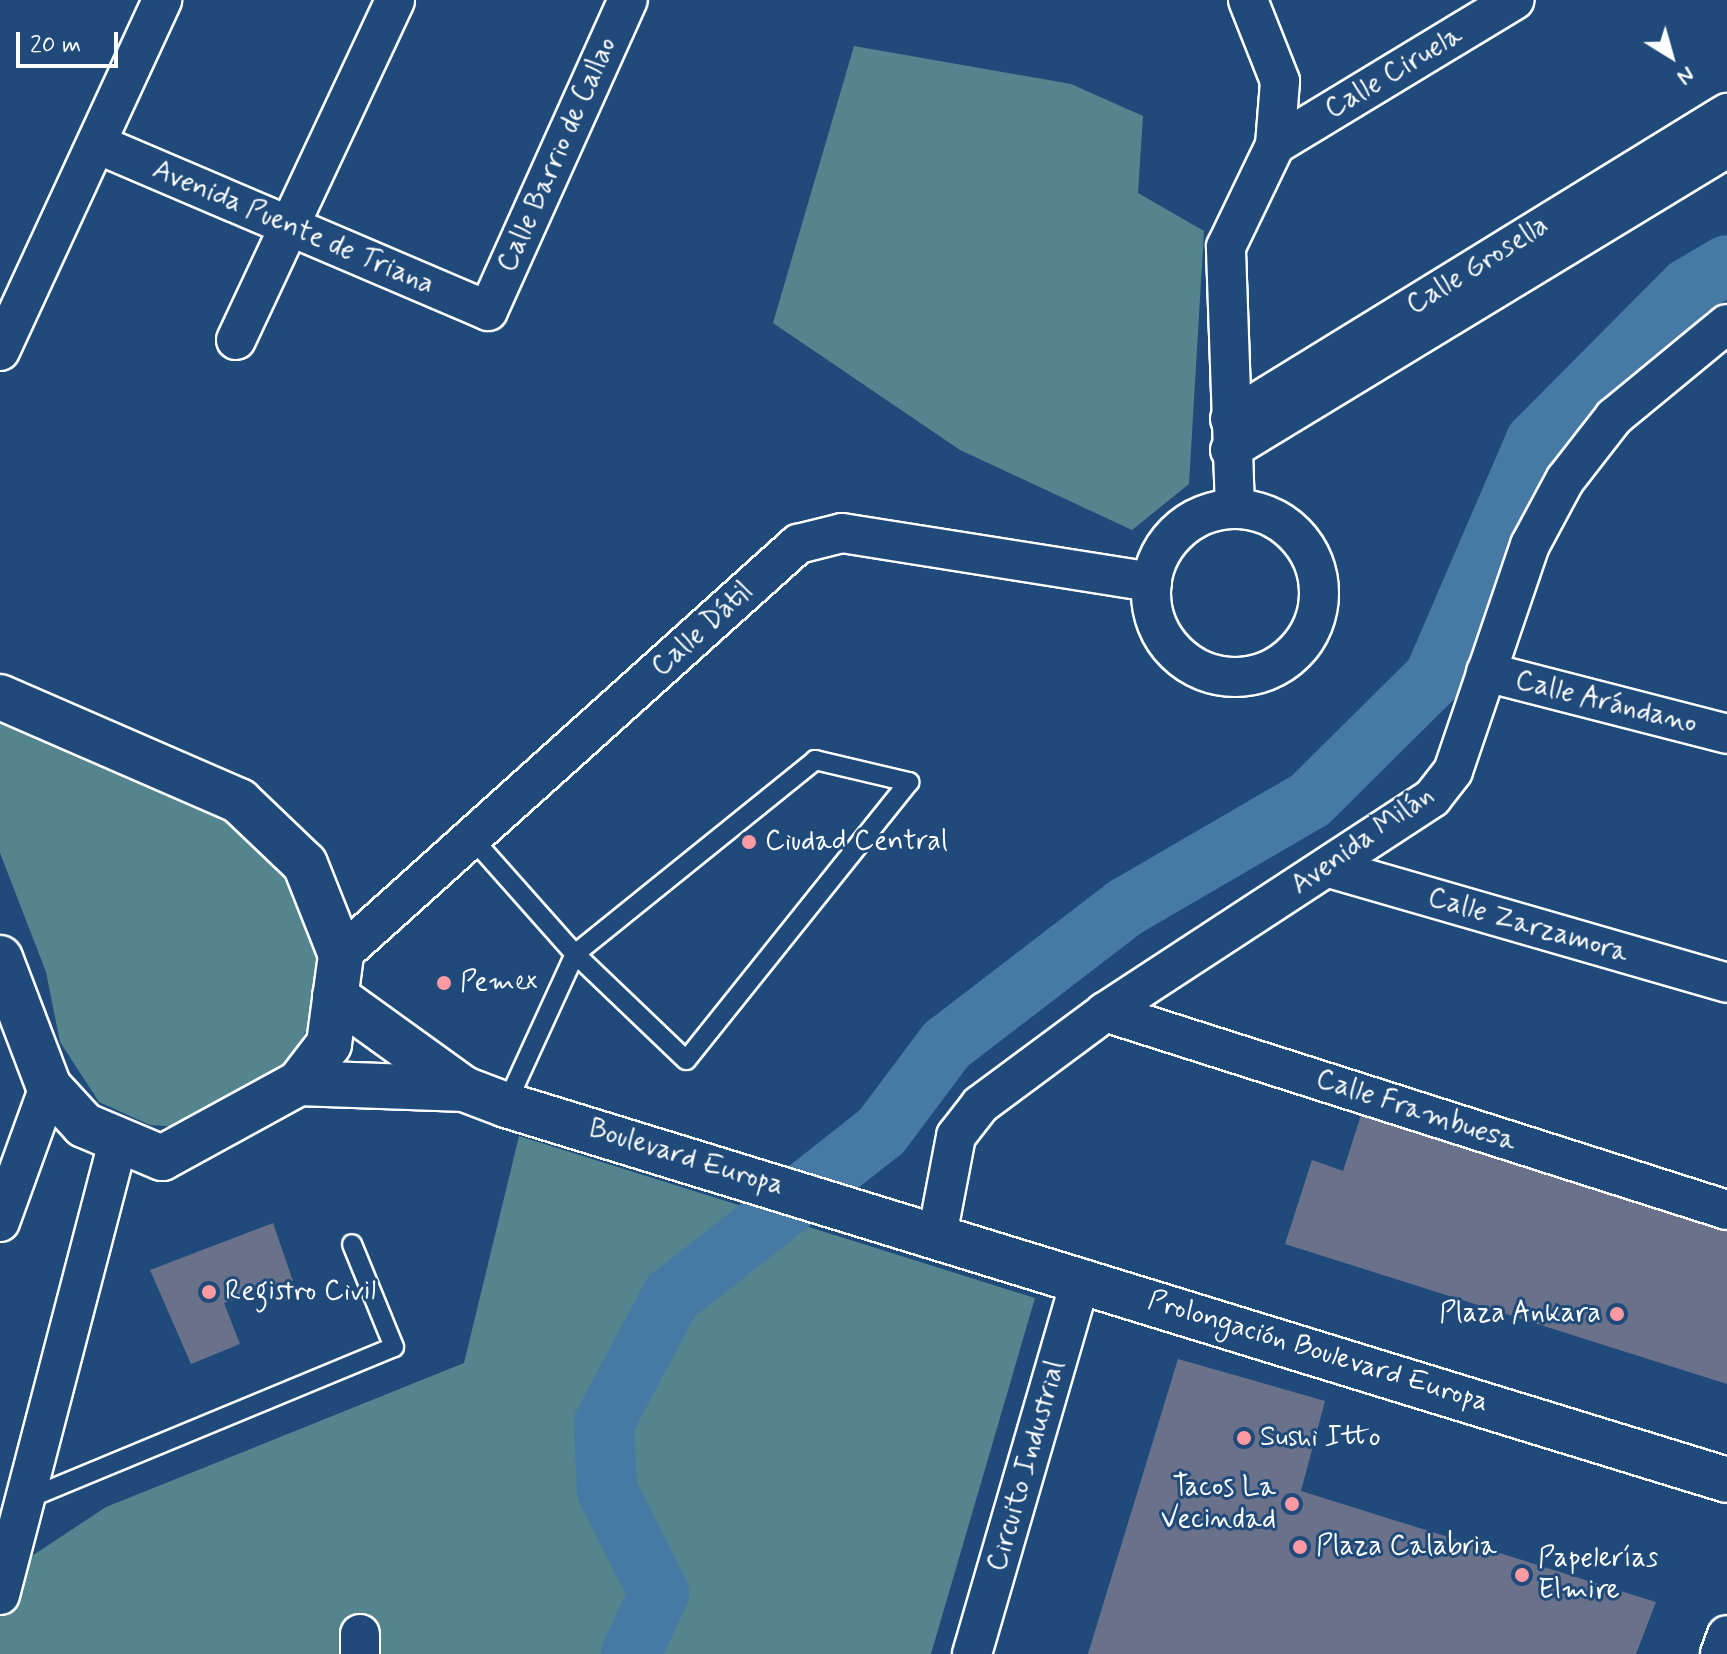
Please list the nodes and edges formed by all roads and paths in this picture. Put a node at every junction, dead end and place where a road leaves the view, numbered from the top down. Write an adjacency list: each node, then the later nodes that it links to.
1 (395, 0): 10 (street)
2 (628, 0): 11 (street, Calle Barrio de Callao)
3 (1248, 0): 8 (street)
4 (1514, 0): 8 (street, Calle Ciruela)
5 (147, 4): 7 (street)
6 (1727, 113): 15 (street, Calle Grosella)
7 (97, 144): 10 (street, Avenida Puente de Triana); 14 (street)
8 (1275, 145): 15 (street)
9 (1727, 148): 15 (street, Calle Grosella)
10 (287, 227): 11 (street, Avenida Puente de Triana); 13 (street)
11 (488, 311)
12 (1727, 324): 18 (street, Avenida Milán)
13 (236, 340)
14 (0, 351)
15 (1230, 435): 16 (street)
16 (1235, 508): 17 (street); 17 (street)
17 (1152, 582): 21 (street, Calle Dátil)
18 (1486, 672): 20 (street, Calle Arándano); 22 (street, Avenida Milán)
19 (0, 697): 25 (main road)
20 (1727, 734)
21 (472, 838): 23 (lane); 25 (street, Calle Dátil)
22 (1329, 868): 26 (street, Calle Zarzamora); 27 (street, Avenida Milán)
23 (575, 954): 23 (lane); 31 (lane)
24 (0, 958): 29 (main road)
25 (338, 976): 28 (main road); 30 (main road, Boulevard Europa)
26 (1727, 983)
27 (1105, 1012): 33 (street, Calle Frambuesa); 35 (street, Avenida Milán)
28 (299, 1083): 30 (main road, Boulevard Europa); 32 (main road)
29 (49, 1087): 32 (main road); 34 (street)
30 (464, 1089): 31 (main road, Boulevard Europa)
31 (506, 1105): 35 (main road, Boulevard Europa)
32 (117, 1145): 39 (street)
33 (1727, 1210)
34 (1, 1216)
35 (923, 1231): 37 (main road, Prolongación Boulevard Europa)
36 (352, 1244): 39 (lane)
37 (1081, 1278): 38 (main road, Prolongación Boulevard Europa); 42 (street, Circuito Industrial)
38 (1727, 1480)
39 (26, 1500): 40 (street)
40 (0, 1595)
41 (1727, 1635): 43 (street)
42 (972, 1654)
43 (1720, 1654)

